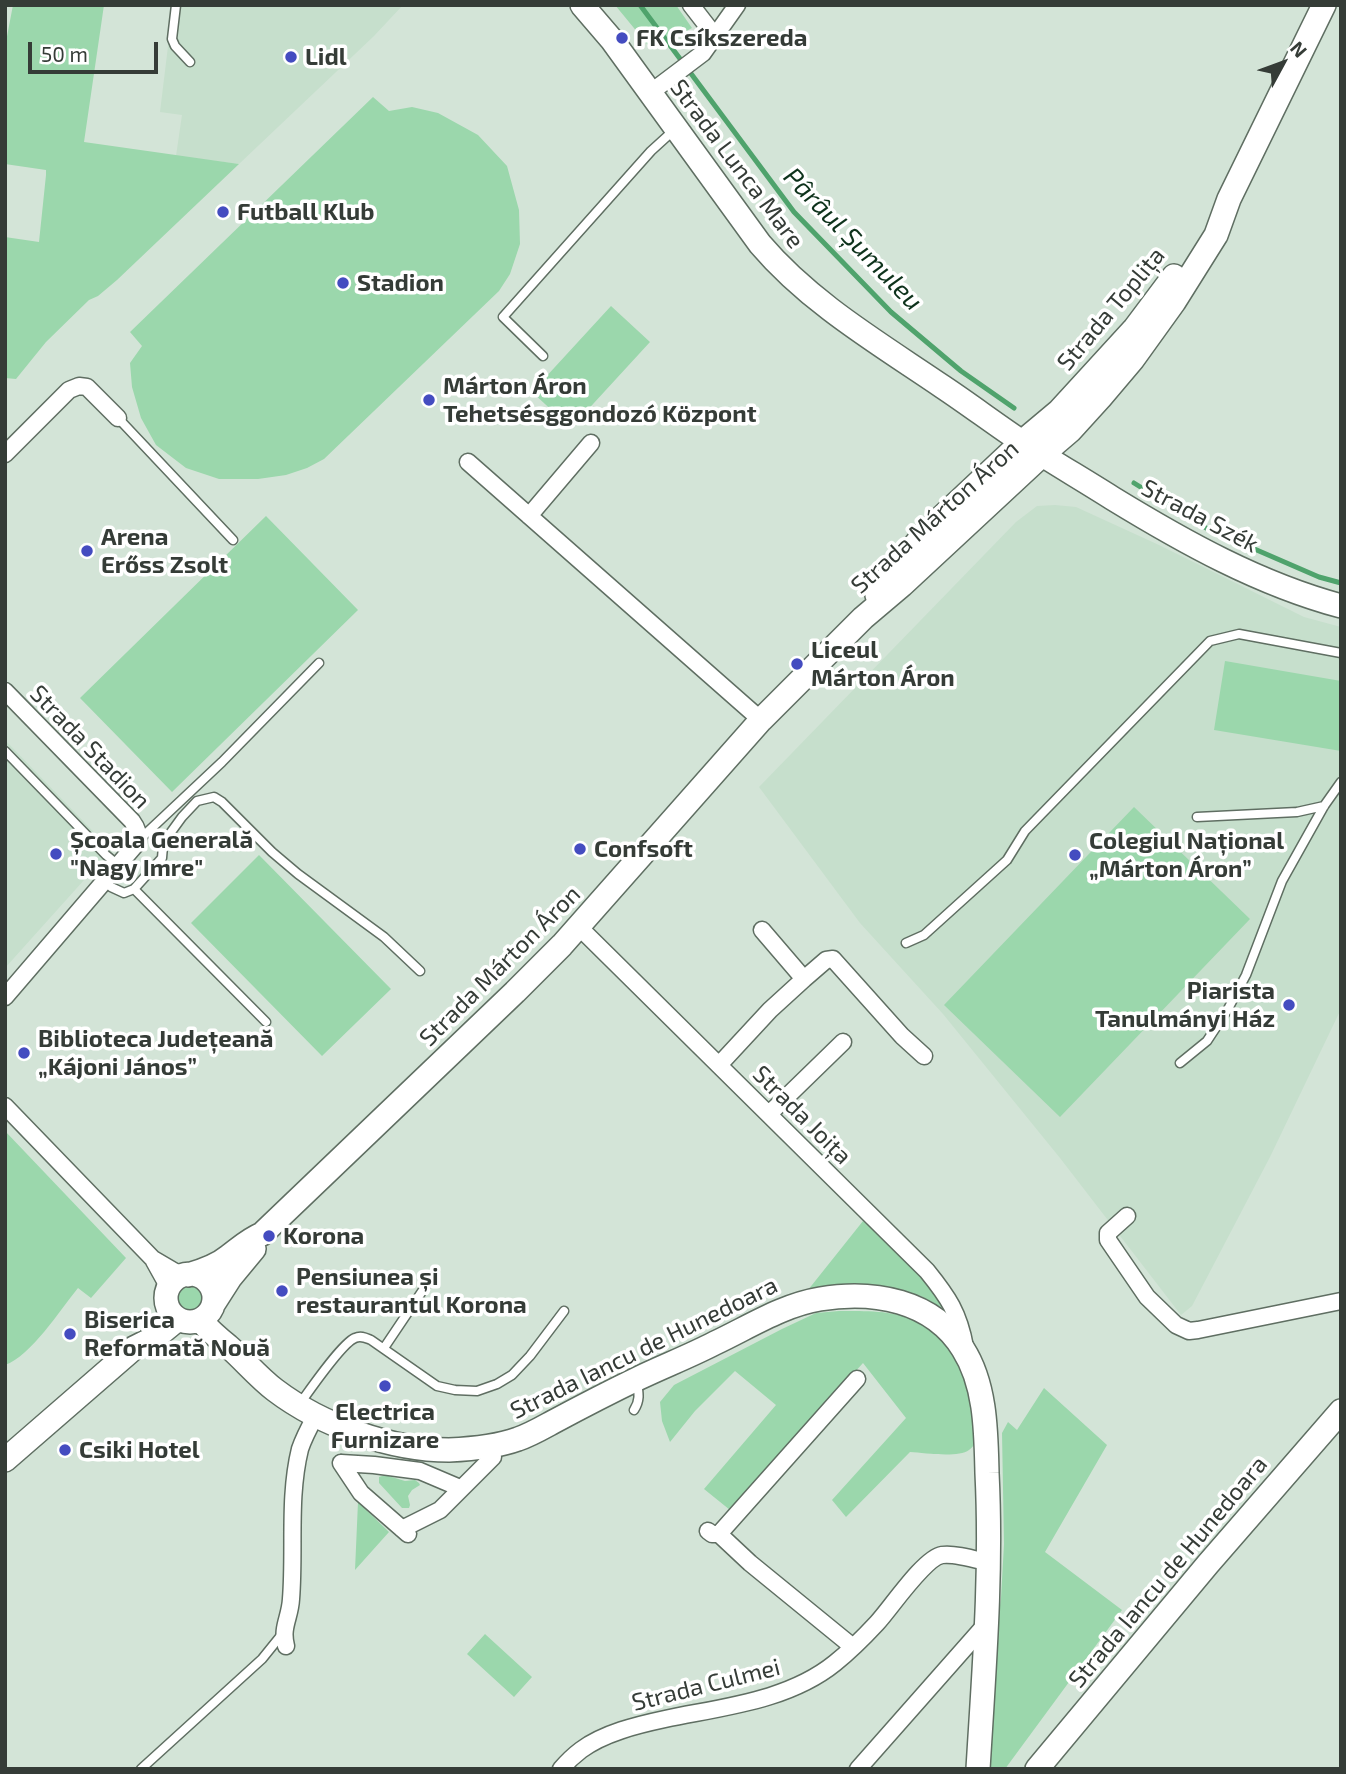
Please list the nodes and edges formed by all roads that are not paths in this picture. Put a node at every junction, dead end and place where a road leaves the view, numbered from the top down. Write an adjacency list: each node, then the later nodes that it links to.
1 (176, 5): 7 (lane)
2 (582, 5): 8 (main road, Strada Lunca Mare)
3 (691, 5): 6 (street)
4 (737, 5): 6 (street)
5 (1324, 5): 10 (main road, Strada Toplița)
6 (715, 36): 8 (street)
7 (190, 62)
8 (650, 93): 9 (main road, Strada Lunca Mare)
9 (676, 129): 11 (lane); 13 (main road, Strada Lunca Mare)
10 (1229, 199): 13 (main road, Strada Toplița); 16 (main road, Strada Toplița)
11 (543, 356)
12 (118, 418): 15 (street); 19 (lane)
13 (1022, 442): 16 (main road, Strada Lunca Mare); 21 (main road, Strada Márton Áron)
14 (591, 443): 18 (street)
15 (5, 454)
16 (1042, 454): 20 (main road, Strada Szék); 21 (main road, Strada Márton Áron)
17 (468, 462): 18 (street)
18 (529, 516): 25 (street)
19 (233, 540)
20 (1341, 606)
21 (863, 618): 25 (main road, Strada Márton Áron)
22 (1341, 653): 36 (lane)
23 (319, 663): 30 (lane)
24 (5, 691): 30 (street, Strada Stadion)
25 (761, 720): 34 (main road, Strada Márton Áron)
26 (5, 751): 31 (lane)
27 (1341, 782): 28 (lane)
28 (1324, 806): 29 (lane); 43 (lane)
29 (1197, 817)
30 (138, 842): 31 (street, Strada Stadion)
31 (118, 865): 32 (street, Strada Stadion)
32 (105, 881): 33 (lane); 39 (street, Strada Stadion)
33 (134, 889): 37 (lane); 40 (lane)
34 (579, 927): 44 (street, Strada Joița); 48 (main road, Strada Márton Áron)
35 (762, 930): 38 (street)
36 (906, 943)
37 (420, 971)
38 (804, 979): 42 (street); 44 (street)
39 (5, 997)
40 (265, 1022)
41 (843, 1042): 45 (street)
42 (924, 1056)
43 (1180, 1063)
44 (719, 1065): 45 (street, Strada Joița)
45 (769, 1114): 54 (street, Strada Joița)
46 (9, 1117): 50 (street)
47 (1127, 1216): 51 (street)
48 (262, 1234): 50 (main road, Strada Márton Áron); 50 (main road, Strada Márton Áron)
49 (427, 1284): 53 (lane)
50 (188, 1299): 57 (main road, Strada Iancu de Hunedoara); 61 (main road)
51 (1341, 1301)
52 (564, 1311): 53 (lane)
53 (384, 1348): 57 (lane)
54 (966, 1353): 55 (main road, Strada Iancu de Hunedoara); 63 (main road, Strada Iancu de Hunedoara)
55 (636, 1379): 57 (main road, Strada Iancu de Hunedoara); 58 (lane)
56 (857, 1379): 66 (street)
57 (307, 1410): 65 (street)
58 (634, 1410)
59 (1341, 1411): 71 (main road, Strada Iancu de Hunedoara)
60 (493, 1457): 62 (street)
61 (5, 1460)
62 (460, 1488): 62 (street)
63 (990, 1563): 64 (main road, Strada Iancu de Hunedoara); 66 (street, Strada Culmei)
64 (986, 1625): 69 (street); 70 (main road, Strada Iancu de Hunedoara)
65 (284, 1640): 67 (lane)
66 (853, 1647): 68 (street, Strada Culmei)
67 (141, 1769)
68 (561, 1769)
69 (858, 1769)
70 (978, 1769)
71 (1037, 1769)

